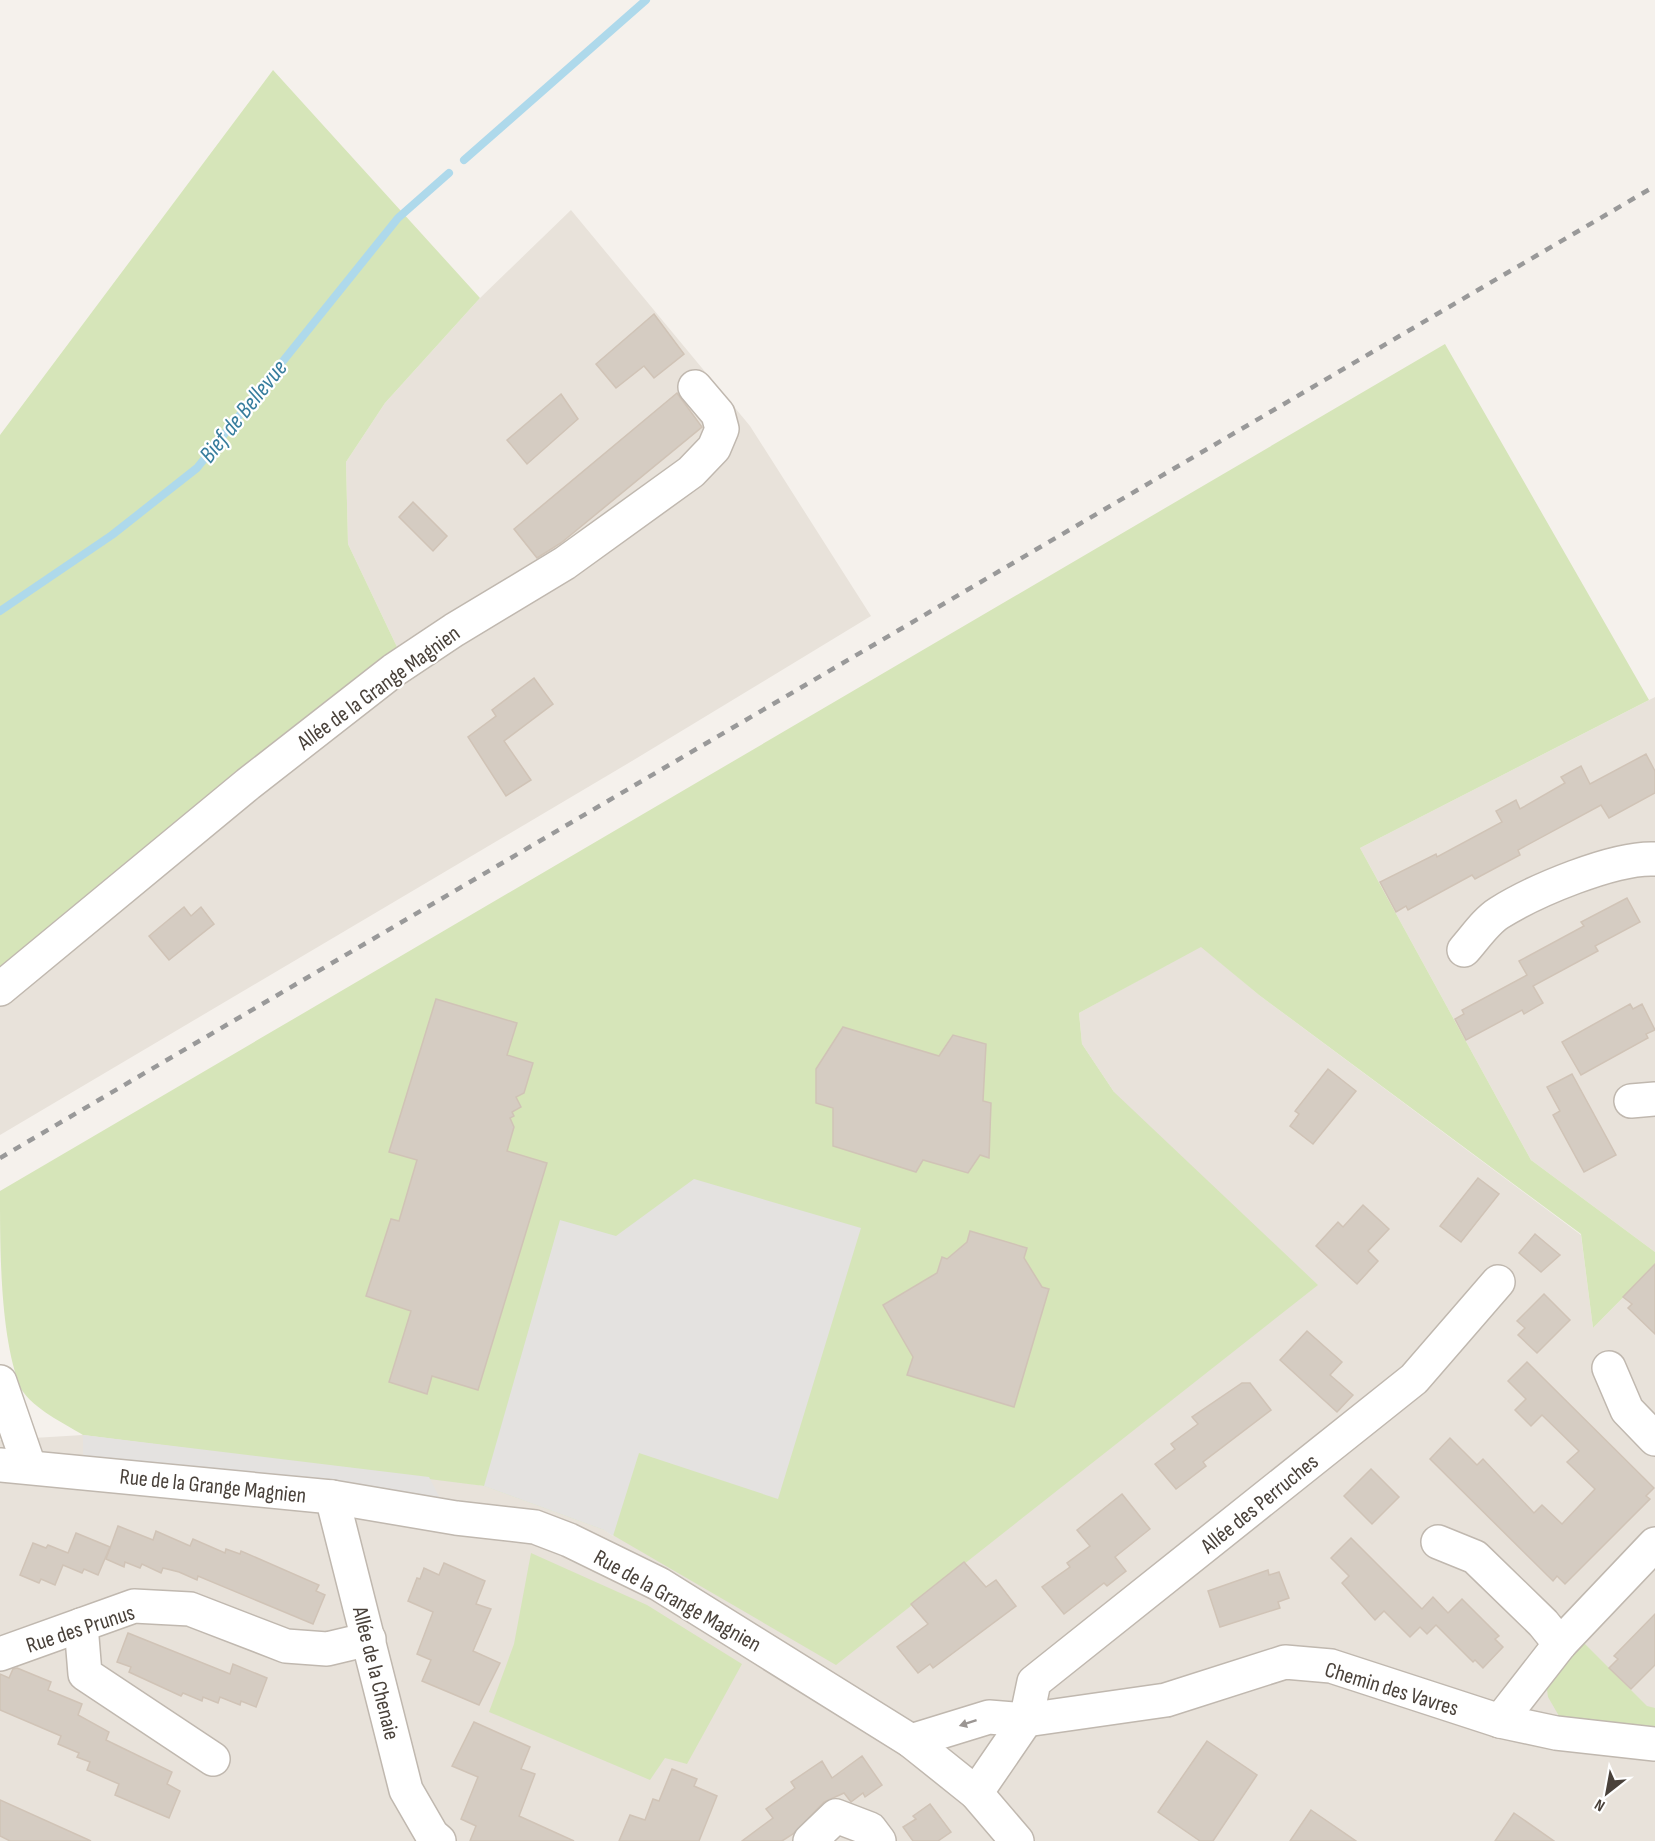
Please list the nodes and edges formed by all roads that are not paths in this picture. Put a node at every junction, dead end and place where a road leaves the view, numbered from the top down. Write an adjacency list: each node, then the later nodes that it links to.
1 (695, 387): 4 (street, Allée de la Grange Magnien)
2 (1655, 859): 3 (street)
3 (1464, 950)
4 (0, 989)
5 (1498, 1282): 17 (street, Allée des Perruches)
6 (1609, 1368): 8 (street)
7 (0, 1382): 9 (street)
8 (1655, 1439)
9 (14, 1465): 10 (street, Rue de la Grange Magnien)
10 (332, 1497): 14 (street, Allée de la Chenaie); 19 (street, Rue de la Grange Magnien)
11 (1438, 1542): 15 (street)
12 (1655, 1544): 15 (street)
13 (81, 1625): 14 (street, Rue des Prunus); 16 (street, Rue des Prunus); 21 (street)
14 (369, 1639): 23 (street, Allée de la Chenaie)
15 (1560, 1644): 18 (street)
16 (0, 1654)
17 (1026, 1720): 18 (street, Chemin des Vavres); 19 (street, Chemin des Vavres, one-way to 19); 22 (street)
18 (1500, 1721): 20 (street, Chemin des Vavres)
19 (912, 1741): 22 (street, Rue de la Grange Magnien)
20 (1655, 1744)
21 (213, 1759)
22 (976, 1793): 26 (street, Rue de la Grange Magnien)
23 (439, 1841)
24 (810, 1841): 25 (street)
25 (879, 1841)
26 (1017, 1841)

